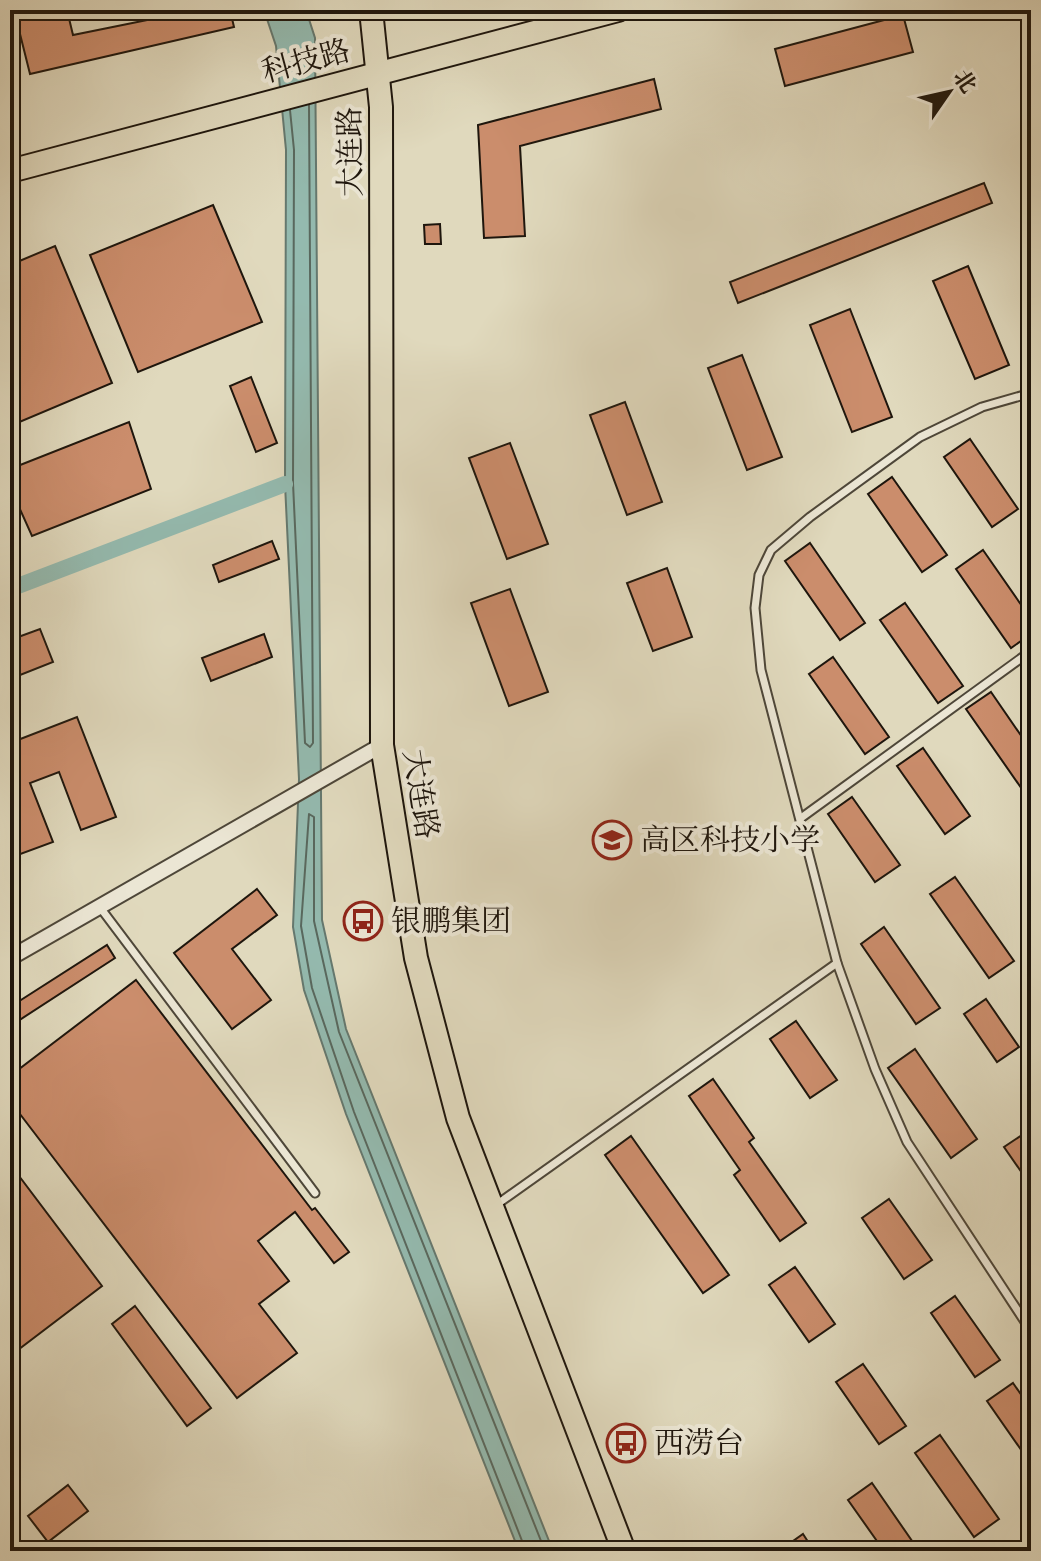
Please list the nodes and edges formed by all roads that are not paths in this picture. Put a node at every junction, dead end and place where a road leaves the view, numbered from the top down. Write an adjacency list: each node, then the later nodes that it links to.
1 (371, 10): 3 (main road, 大连路)
2 (618, 10): 3 (main road, 科技路)
3 (379, 72): 4 (main road, 科技路); 7 (main road, 大连路)
4 (10, 171)
5 (1031, 393): 8 (lane)
6 (1031, 651): 8 (lane)
7 (382, 745): 9 (street); 13 (main road, 大连路)
8 (801, 818): 11 (lane)
9 (98, 904): 10 (street); 12 (lane)
10 (10, 958)
11 (837, 963): 13 (lane); 14 (lane)
12 (315, 1193)
13 (492, 1208): 15 (main road, 大连路)
14 (1031, 1331)
15 (624, 1551)

